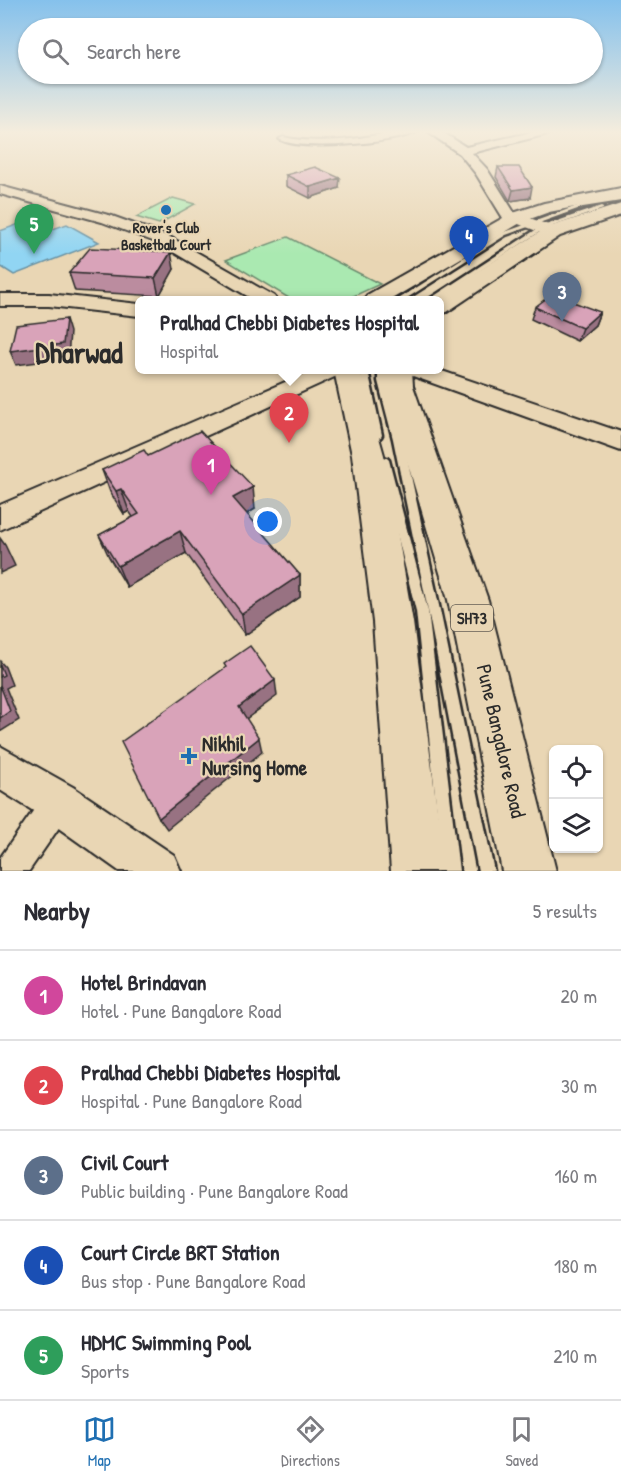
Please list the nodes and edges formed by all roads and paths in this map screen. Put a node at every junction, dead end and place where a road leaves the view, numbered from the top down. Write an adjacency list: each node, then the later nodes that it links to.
1 (482, 173): 7 (street)
2 (0, 190): 8 (street)
3 (621, 193): 7 (main road)
4 (621, 199): 7 (lane)
5 (621, 204): 7 (lane)
6 (621, 209): 7 (main road)
7 (536, 225): 9 (main road); 10 (lane); 11 (lane); 13 (main road)
8 (260, 296)
9 (384, 296)
10 (406, 296)
11 (437, 296)
12 (0, 300): 14 (street)
13 (444, 303)
14 (135, 310)
15 (320, 374): 22 (street)
16 (348, 374): 27 (main road)
17 (364, 374): 28 (lane)
18 (382, 374): 29 (lane)
19 (399, 374): 30 (main road, Pune Bangalore Road / SH73)
20 (432, 374): 21 (street)
21 (621, 442)
22 (0, 518)
23 (0, 767): 24 (street)
24 (58, 802): 25 (street); 26 (street)
25 (10, 871)
26 (158, 871)
27 (418, 871)
28 (451, 871)
29 (486, 871)
30 (529, 871)

